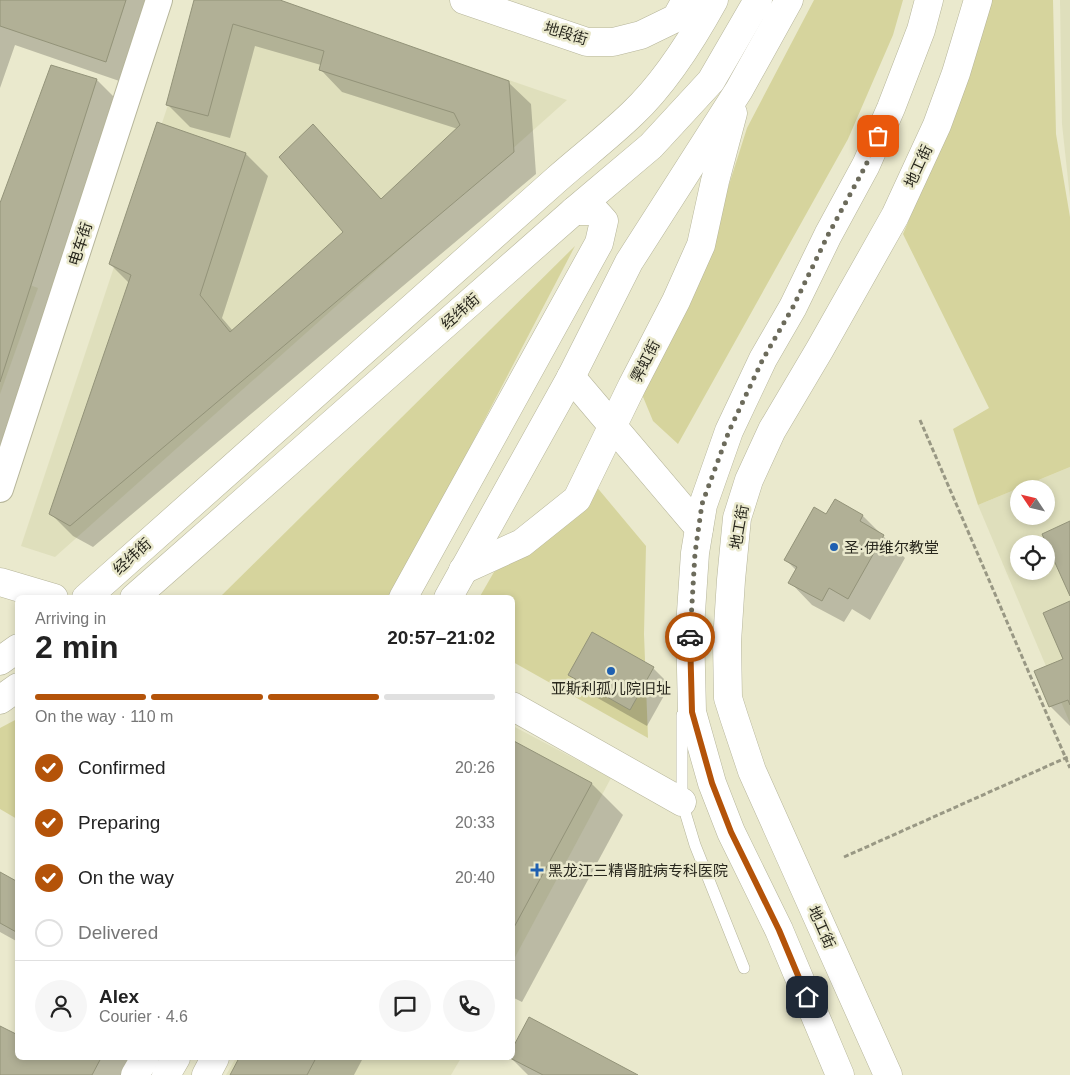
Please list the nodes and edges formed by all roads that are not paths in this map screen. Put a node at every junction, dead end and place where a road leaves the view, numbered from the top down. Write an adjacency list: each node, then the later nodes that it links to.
1 (159, 0): 13 (street, 电车街)
2 (464, 0): 3 (main road, 地段街)
3 (686, 0)
4 (714, 0): 19 (main road, 经纬街)
5 (758, 0): 10 (main road, 经纬街)
6 (789, 0): 9 (main road, 霁虹街)
7 (929, 0): 14 (main road)
8 (978, 0): 39 (main road, 地工街)
9 (739, 90): 11 (main road, 霁虹街); 12 (main road, 霁虹街)
10 (574, 211): 20 (main road, 经纬街); 21 (main road)
11 (570, 377): 12 (main road); 15 (main road, 霁虹街)
12 (613, 426): 14 (main road); 15 (main road, 霁虹街)
13 (0, 489)
14 (699, 528): 17 (main road)
15 (463, 570): 22 (main road, 霁虹街)
16 (0, 582): 18 (main road)
17 (693, 594): 30 (lane); 38 (main road)
18 (44, 595)
19 (89, 595)
20 (137, 595)
21 (405, 595)
22 (450, 595)
23 (0, 640): 24 (main road)
24 (15, 646)
25 (15, 649): 26 (main road)
26 (0, 661)
27 (15, 689): 28 (main road)
28 (0, 700)
29 (515, 708): 30 (main road)
30 (682, 802): 31 (lane)
31 (744, 968)
32 (144, 1060): 35 (main road)
33 (175, 1060): 36 (main road)
34 (214, 1060): 37 (main road)
35 (135, 1075)
36 (166, 1075)
37 (206, 1075)
38 (840, 1075)
39 (888, 1075)

